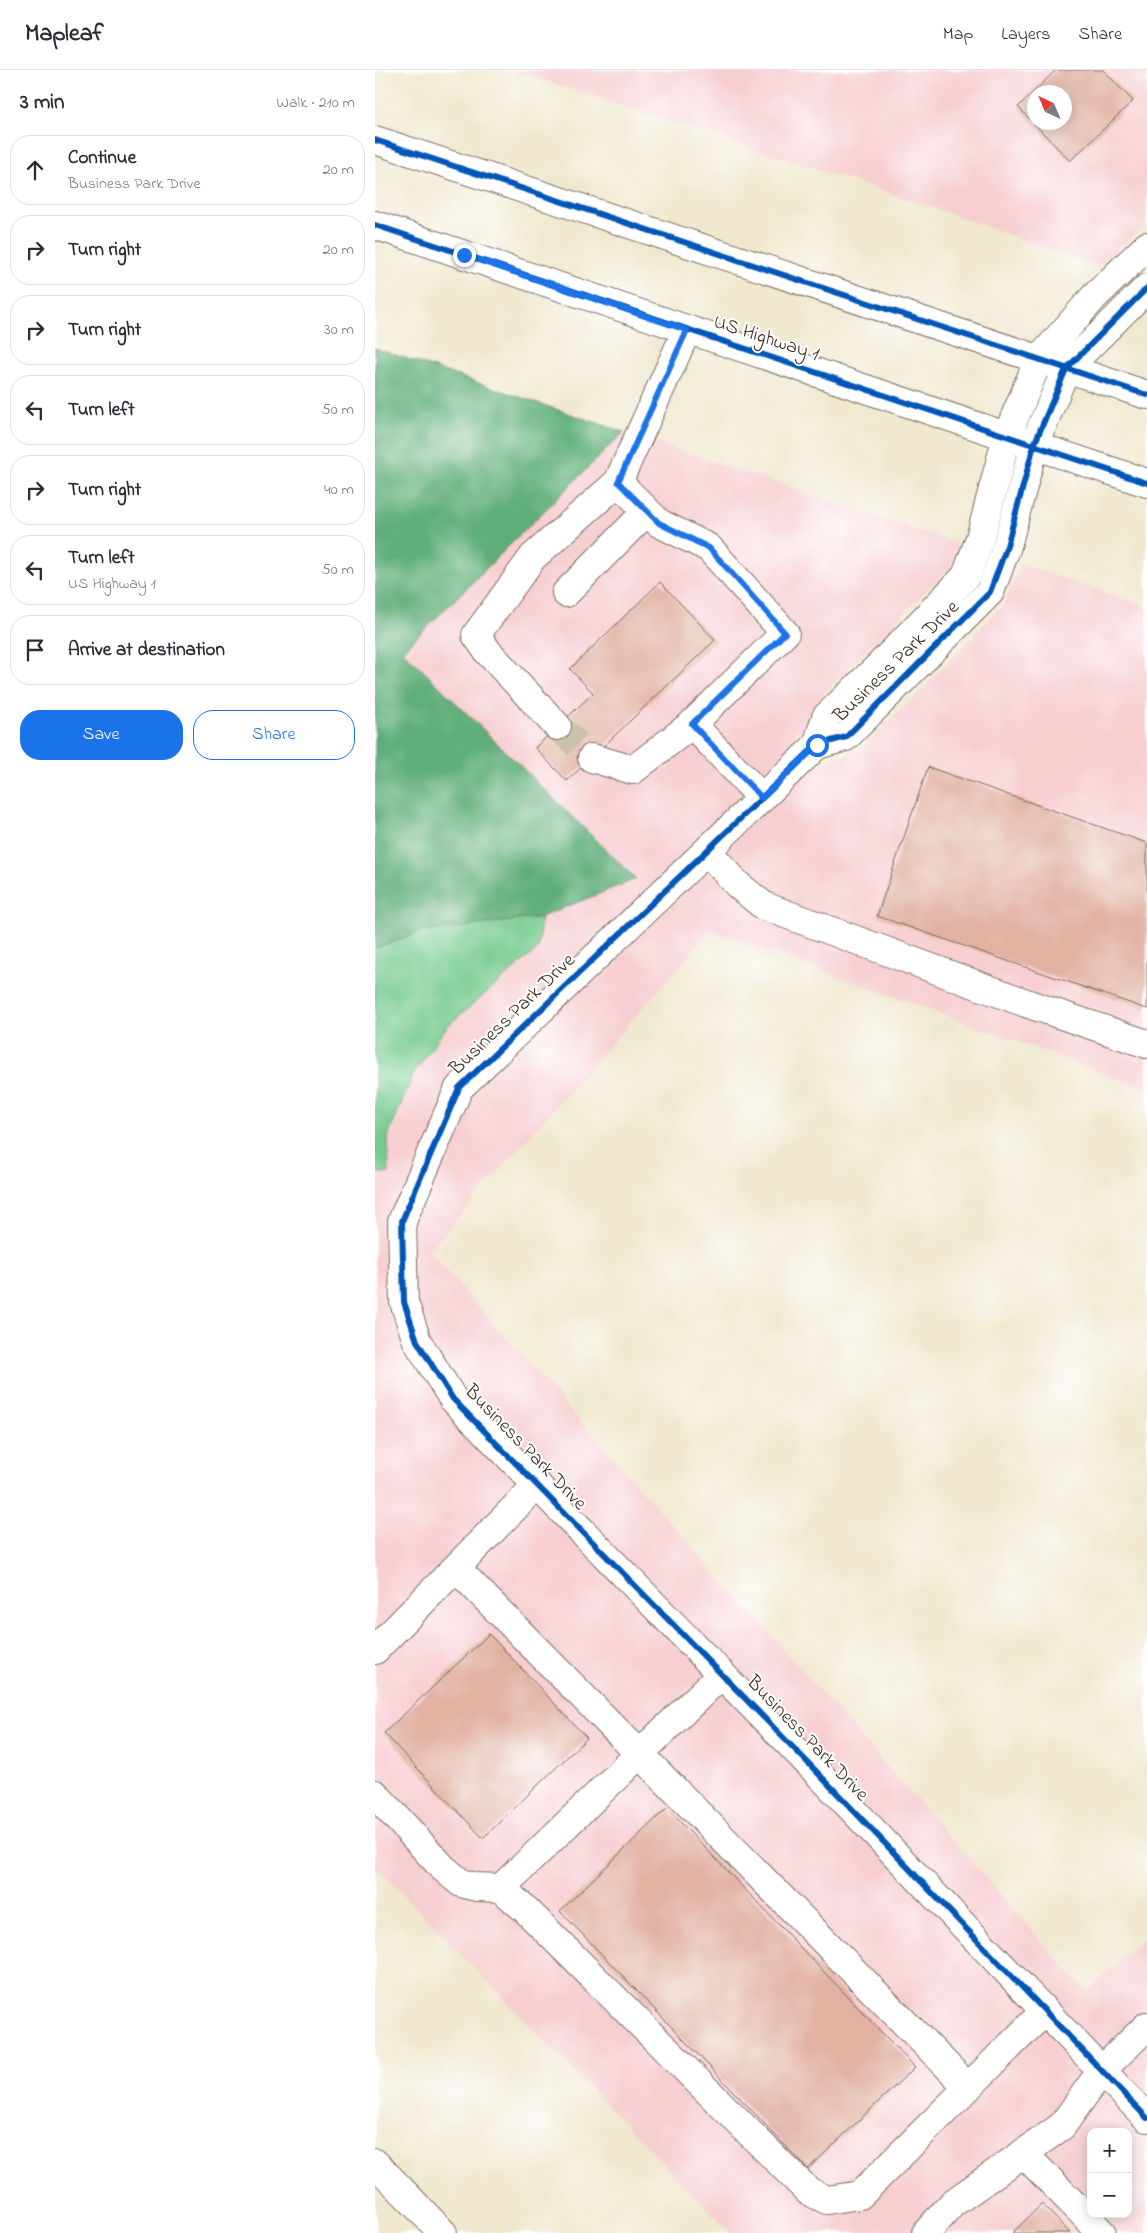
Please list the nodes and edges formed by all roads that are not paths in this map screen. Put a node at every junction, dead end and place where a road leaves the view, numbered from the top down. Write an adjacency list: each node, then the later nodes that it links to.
1 (375, 140): 6 (street)
2 (375, 225): 5 (street, US Highway 1)
3 (1147, 246): 6 (street, Business Park Drive)
4 (1147, 288): 7 (street)
5 (687, 330): 9 (street, US Highway 1); 11 (street)
6 (1038, 361): 7 (street); 9 (street, Business Park Drive)
7 (1066, 369): 8 (street); 10 (street, Business Park Drive)
8 (1147, 395)
9 (1007, 436): 10 (street, US Highway 1); 15 (street, Business Park Drive)
10 (1033, 445): 12 (street, US Highway 1); 16 (street, Business Park Drive)
11 (618, 482): 13 (street); 18 (street)
12 (1147, 483)
13 (647, 511): 14 (street); 17 (street)
14 (566, 593)
15 (880, 665): 16 (street, Business Park Drive); 19 (street, Business Park Drive)
16 (899, 686): 19 (street, Business Park Drive)
17 (692, 724): 20 (street); 21 (street)
18 (557, 726)
19 (817, 745): 21 (street, Business Park Drive)
20 (592, 758)
21 (762, 798): 22 (street, Business Park Drive)
22 (707, 851): 23 (street); 24 (street, Business Park Drive)
23 (1147, 1044)
24 (537, 1485): 25 (street); 27 (street, Business Park Drive)
25 (456, 1568): 26 (street); 28 (street)
26 (375, 1650)
27 (722, 1674): 28 (street); 31 (street, Business Park Drive)
28 (639, 1754): 30 (street); 34 (street)
29 (375, 1794): 30 (street)
30 (501, 1888): 34 (street)
31 (1045, 2011): 33 (street, Business Park Drive); 34 (street)
32 (1147, 2026): 33 (street)
33 (1102, 2070): 35 (street, Business Park Drive); 36 (street)
34 (968, 2087)
35 (1147, 2118)
36 (1023, 2153): 39 (street); 40 (street)
37 (375, 2163): 38 (street)
38 (443, 2233)
39 (926, 2233)
40 (1102, 2233)

